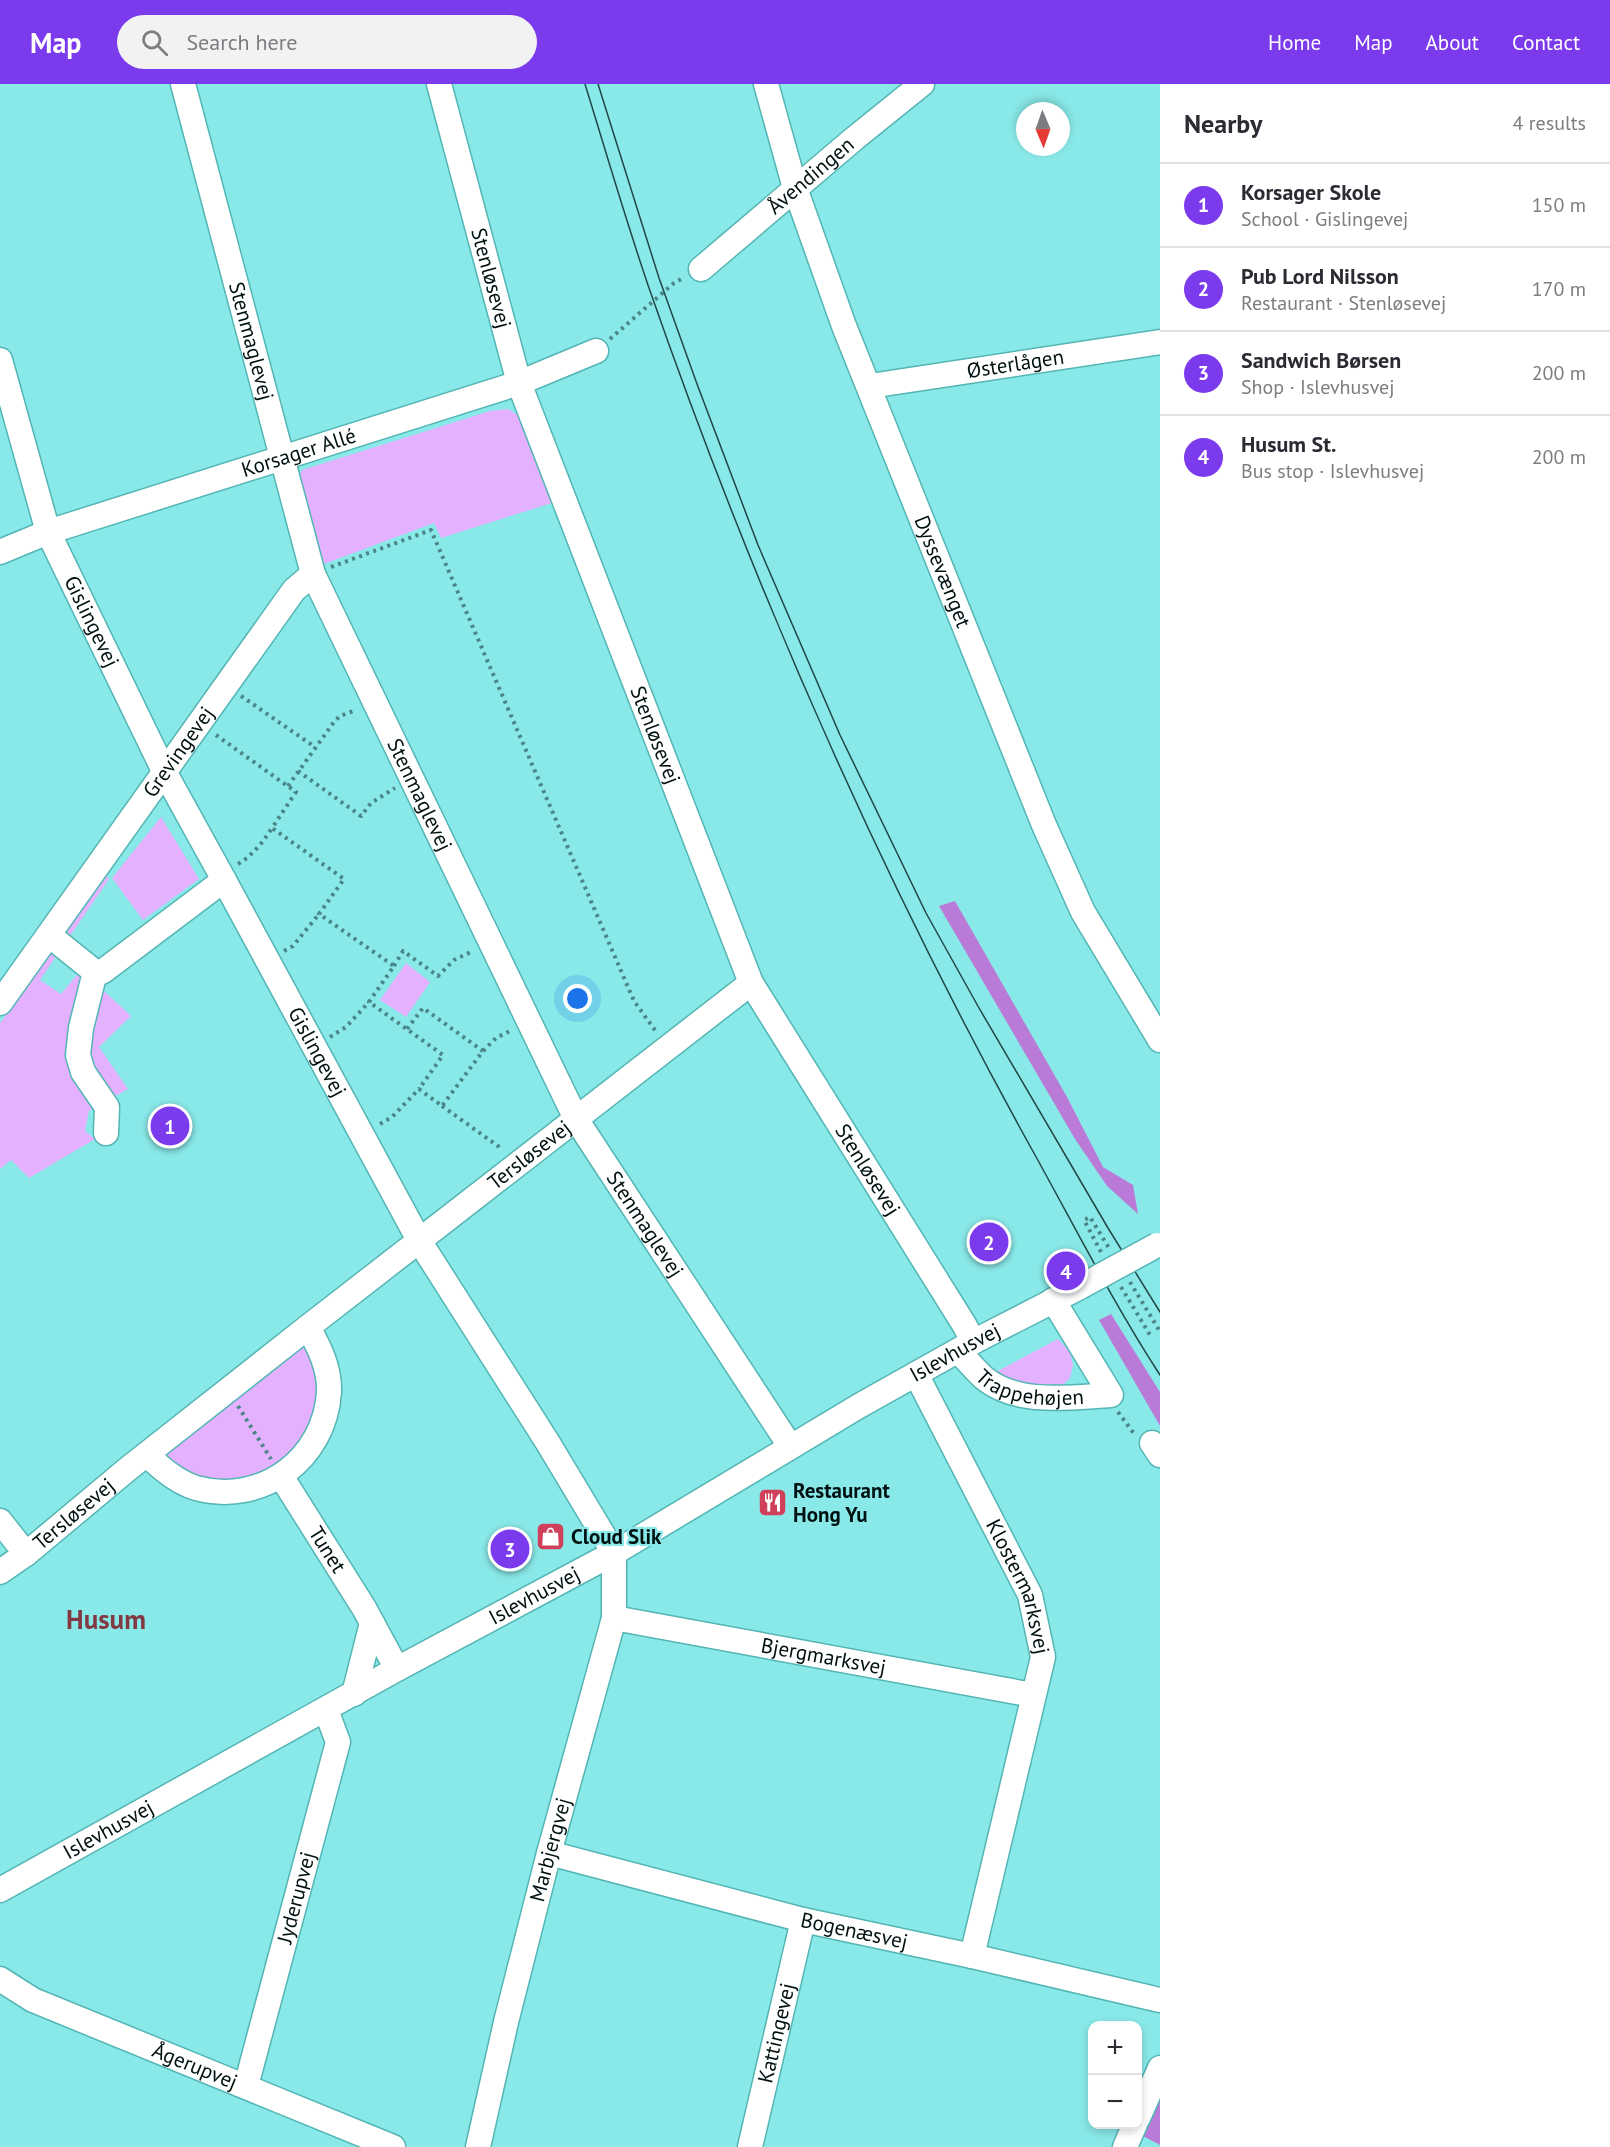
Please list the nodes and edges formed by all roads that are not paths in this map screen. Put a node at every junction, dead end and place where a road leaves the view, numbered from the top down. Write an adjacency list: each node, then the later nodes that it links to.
1 (183, 84): 12 (street, Stenmaglevej)
2 (440, 84): 10 (street, Stenløsevej)
3 (766, 84): 5 (street, Dyssevænget)
4 (922, 84): 5 (street, Åvendingen)
5 (795, 188): 6 (street, Åvendingen); 11 (street, Dyssevænget)
6 (701, 268)
7 (1160, 342): 11 (street, Østerlågen)
8 (596, 351): 10 (street, Korsager Allé)
9 (0, 360): 13 (street, Gislingevej)
10 (519, 383): 12 (street, Korsager Allé); 20 (street, Stenløsevej)
11 (870, 386): 22 (street, Dyssevænget)
12 (284, 459): 13 (street, Korsager Allé); 15 (street, Stenmaglevej)
13 (48, 532): 14 (street, Korsager Allé); 16 (street, Gislingevej)
14 (0, 552)
15 (313, 574): 16 (street, Grevingevej); 23 (street, Stenmaglevej)
16 (165, 773): 17 (street, Gislingevej); 18 (street, Grevingevej)
17 (223, 877): 19 (street); 25 (street, Gislingevej)
18 (49, 935): 19 (street); 21 (street, Grevingevej)
19 (95, 972): 24 (street)
20 (751, 983): 23 (street, Tersløsevej); 29 (street, Stenløsevej)
21 (0, 1003)
22 (1160, 1040)
23 (576, 1119): 25 (street, Tersløsevej); 31 (street, Stenmaglevej)
24 (106, 1133)
25 (420, 1242): 28 (street, Tersløsevej); 35 (street, Gislingevej)
26 (1158, 1244): 27 (street, Islevhusvej, bridge)
27 (1053, 1300): 29 (street, Islevhusvej); 29 (street, Trappehøjen)
28 (308, 1327): 32 (street, Tersløsevej); 33 (street)
29 (965, 1347): 30 (street, Islevhusvej)
30 (916, 1374): 31 (street, Islevhusvej); 42 (street, Klostermarksvej)
31 (790, 1446): 35 (street, Islevhusvej)
32 (147, 1455): 33 (street); 36 (street, Tersløsevej)
33 (281, 1476): 39 (street, Tunet)
34 (0, 1521): 36 (street)
35 (614, 1553): 38 (street, Marbjergvej); 40 (street, Islevhusvej)
36 (26, 1554): 37 (street, Tersløsevej)
37 (0, 1572)
38 (614, 1618): 42 (street, Bjergmarksvej); 44 (street, Marbjergvej)
39 (372, 1623): 40 (street, Tunet); 41 (street)
40 (398, 1669): 41 (street, Islevhusvej)
41 (354, 1694): 43 (street, Islevhusvej)
42 (1033, 1695): 47 (street, Klostermarksvej)
43 (326, 1710): 45 (street, Islevhusvej); 51 (street, Jyderupvej)
44 (549, 1853): 46 (street, Bogenæsvej); 55 (street, Marbjergvej)
45 (0, 1890)
46 (803, 1920): 47 (street, Bogenæsvej); 56 (street, Kattingevej)
47 (972, 1956): 49 (street, Bogenæsvej)
48 (0, 1979): 51 (street, Ågerupvej)
49 (1160, 2000)
50 (1160, 2068): 52 (street)
51 (246, 2086): 54 (street, Ågerupvej)
52 (1142, 2107)
53 (1133, 2129): 57 (street)
54 (393, 2147)
55 (478, 2147)
56 (750, 2147)
57 (1125, 2147)

